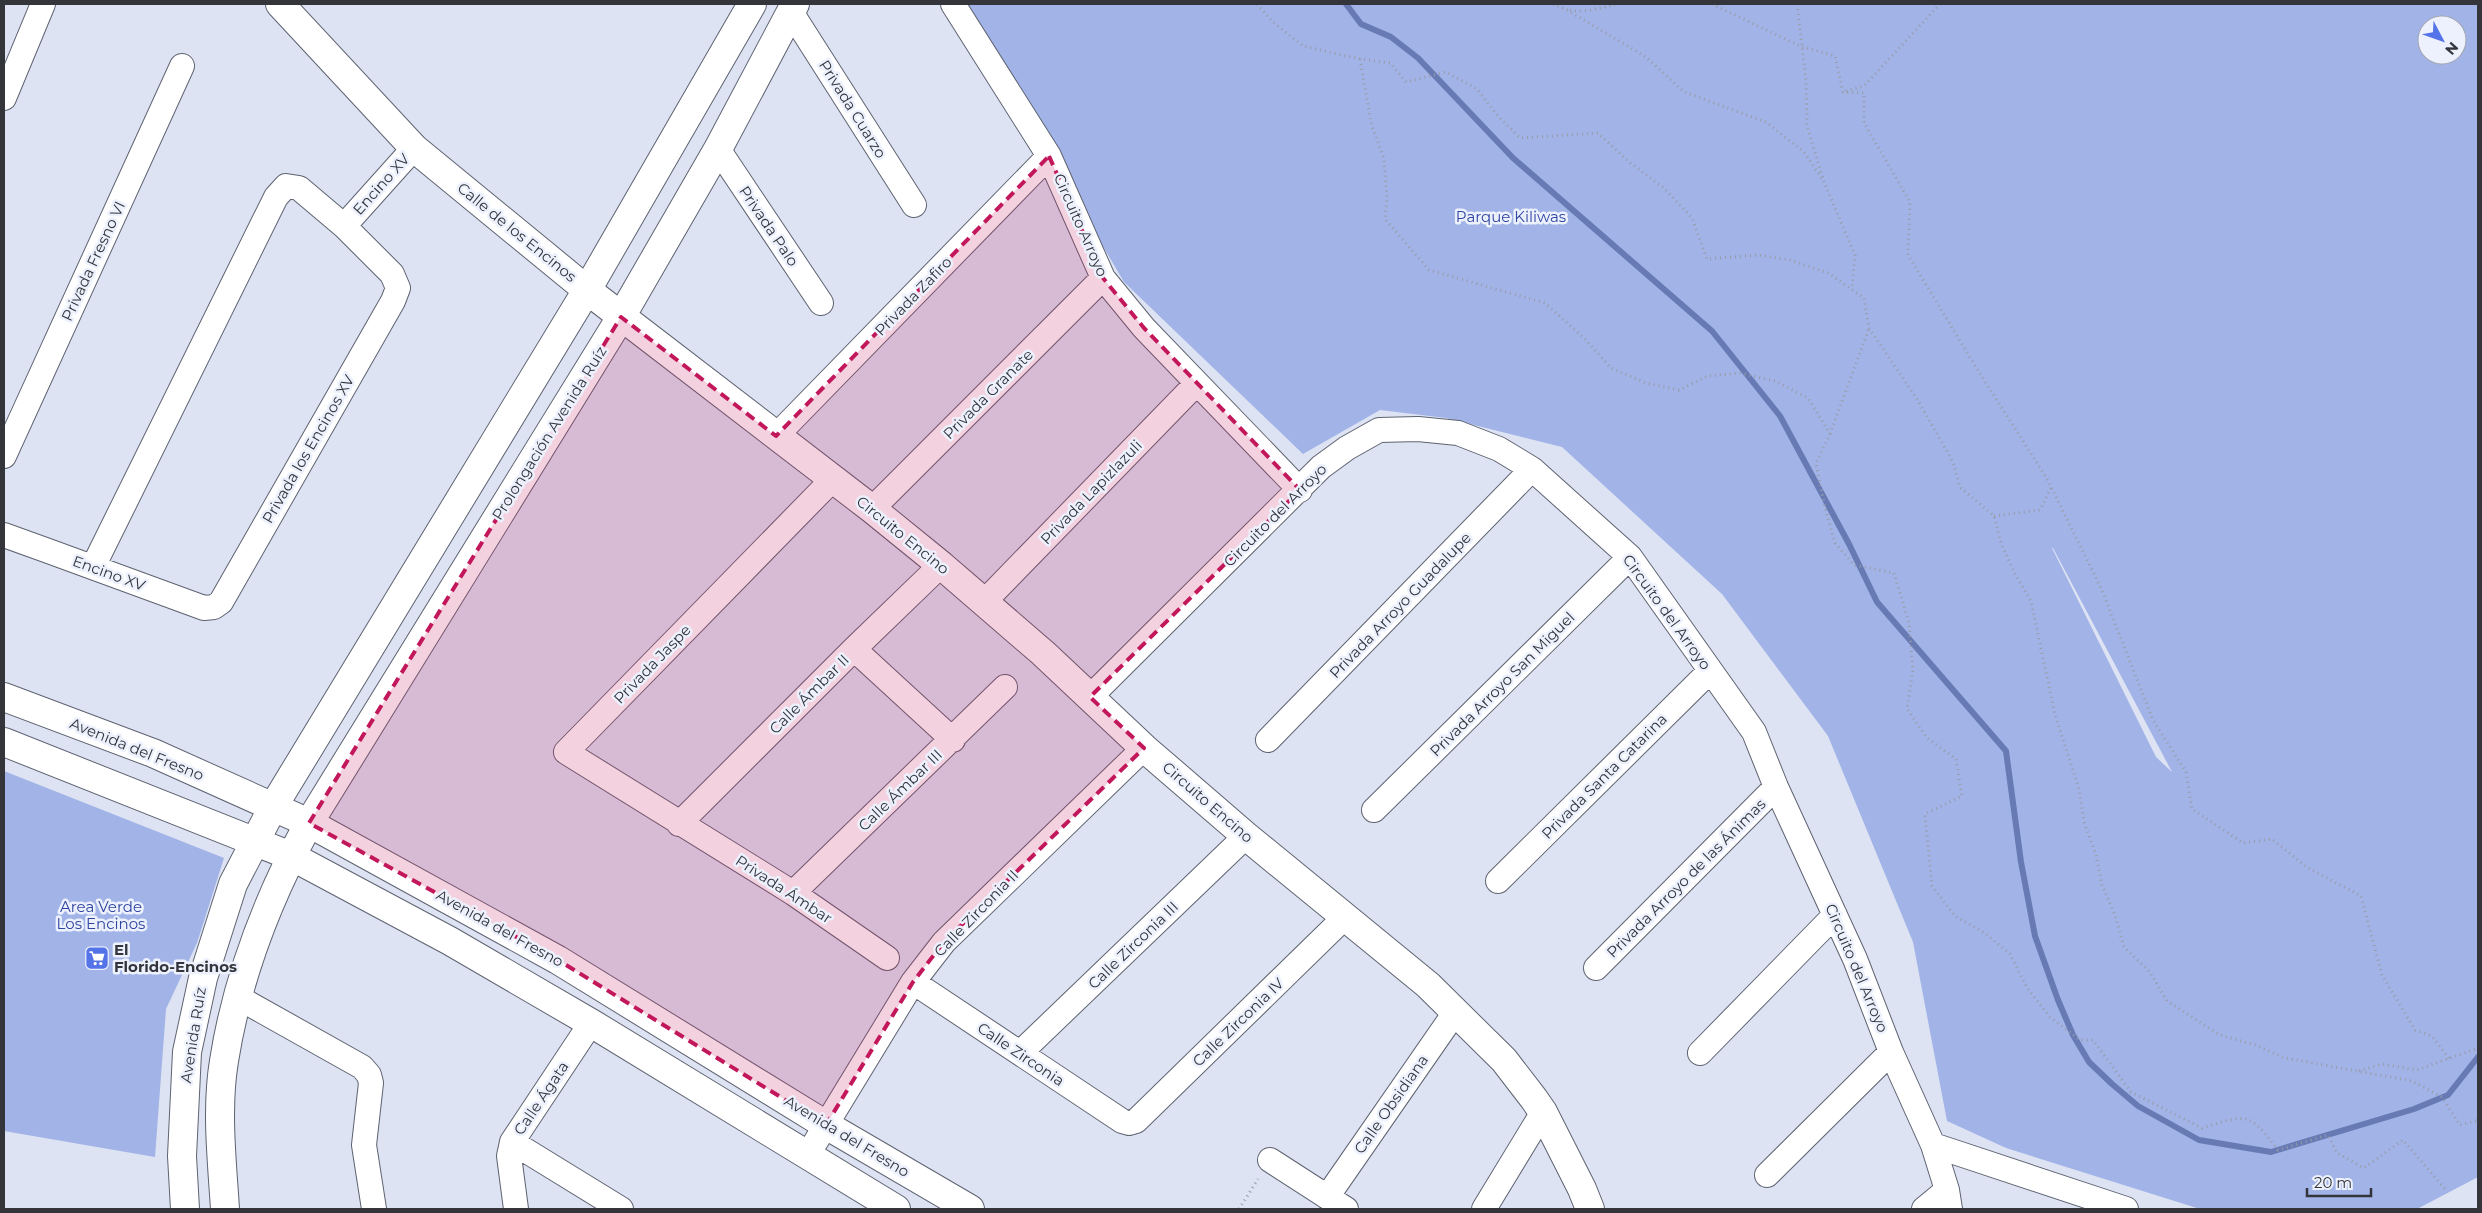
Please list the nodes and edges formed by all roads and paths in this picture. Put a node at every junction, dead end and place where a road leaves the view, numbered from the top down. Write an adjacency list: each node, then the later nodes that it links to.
1 (43, 4): 17 (street)
2 (280, 4): 18 (street, Calle de los Encinos)
3 (752, 4): 27 (street)
4 (953, 4): 20 (street, Circuito Arroyo)
5 (1257, 4): 14 (path)
6 (1553, 4): 12 (path)
7 (1616, 4): 12 (path)
8 (1712, 4): 13 (path)
9 (1797, 4): 13 (path)
10 (1940, 4): 16 (path)
11 (793, 8): 19 (street, Prolongación Avenida Ruíz); 22 (street, Privada Cuarzo)
12 (1568, 10): 21 (path)
13 (1800, 46): 16 (path); 21 (path)
14 (1360, 59): 26 (path); 32 (path)
15 (182, 66): 34 (street, Privada Fresno VI)
16 (1844, 92): 37 (path)
17 (4, 98)
18 (414, 148): 23 (street, Encino XV); 27 (street, Calle de los Encinos)
19 (718, 149): 28 (street, Privada Palo); 29 (street, Prolongación Avenida Ruíz)
20 (1049, 156): 24 (street, Circuito Arroyo); 33 (street, Privada Zafiro)
21 (1824, 182): 26 (path)
22 (914, 205)
23 (344, 226): 25 (street, Encino XV); 44 (street)
24 (1103, 278): 31 (street, Circuito Arroyo); 39 (street, Privada Granate)
25 (398, 288): 46 (street, Privada los Encinos XV)
26 (1852, 289): 30 (path)
27 (587, 290): 29 (street, Calle de los Encinos); 57 (street)
28 (821, 303)
29 (621, 316): 33 (street, Calle de los Encinos); 59 (street, Prolongación Avenida Ruíz)
30 (1869, 328): 32 (path); 40 (path)
31 (1197, 382): 38 (street, Circuito Arroyo); 45 (street, Privada Lapizlazuli)
32 (1830, 434): 89 (path)
33 (776, 436): 36 (street, Circuito Encino)
34 (4, 456)
35 (1532, 469): 38 (street, Circuito del Arroyo); 42 (street, Circuito del Arroyo); 53 (street, Privada Arroyo Guadalupe)
36 (832, 480): 39 (street, Circuito Encino); 60 (street, Privada Jaspe)
37 (2052, 488): 40 (path); 78 (path)
38 (1300, 490): 51 (street, Circuito del Arroyo)
39 (872, 509): 43 (street, Circuito Encino)
40 (1994, 516): 79 (path)
41 (4, 535): 44 (street, Encino XV)
42 (1630, 557): 48 (street, Circuito del Arroyo); 58 (street, Privada Arroyo San Miguel)
43 (941, 565): 45 (street, Circuito Encino); 47 (street, Calle Ámbar II)
44 (93, 567): 46 (street, Encino XV)
45 (984, 602): 51 (street, Circuito Encino)
46 (214, 607)
47 (854, 648): 52 (street); 60 (street, Calle Ámbar II)
48 (1710, 671): 56 (street, Circuito del Arroyo); 64 (street, Privada Santa Catarina)
49 (1005, 687): 52 (street, Calle Ámbar III)
50 (4, 697): 57 (street, Avenida del Fresno)
51 (1090, 697): 55 (street, Circuito Encino)
52 (953, 740): 65 (street, Calle Ámbar III)
53 (1268, 740)
54 (4, 742): 62 (street)
55 (1144, 748): 61 (street, Circuito Encino); 70 (street, Calle Zirconia II)
56 (1776, 787): 66 (street, Circuito del Arroyo); 69 (street, Privada Arroyo de las Ánimas)
57 (273, 807): 59 (street, Avenida del Fresno); 62 (street)
58 (1374, 810)
59 (309, 823): 63 (street, Prolongación Avenida Ruíz); 83 (street, Avenida del Fresno)
60 (679, 824): 65 (street, Privada Ámbar)
61 (1246, 836): 67 (street, Circuito Encino); 76 (street, Calle Zirconia III)
62 (256, 841): 63 (street); 92 (street, Avenida Ruíz)
63 (291, 856): 71 (street); 73 (street)
64 (1498, 881)
65 (793, 892): 68 (street, Privada Ámbar)
66 (1835, 915): 75 (street, Circuito del Arroyo); 77 (street)
67 (1345, 917): 72 (street, Circuito Encino); 82 (street, Calle Zirconia IV)
68 (887, 958)
69 (1596, 968)
70 (913, 982): 76 (street, Calle Zirconia); 83 (street, Calle Zirconia II)
71 (239, 998): 93 (street); 94 (street)
72 (1456, 1011): 80 (street, Circuito Encino); 91 (street, Calle Obsidiana)
73 (592, 1023): 84 (street, Calle Ágata); 86 (street)
74 (2478, 1048): 78 (path)
75 (1891, 1052): 85 (street, Circuito del Arroyo); 88 (street)
76 (1020, 1053): 82 (street, Calle Zirconia)
77 (1700, 1053)
78 (2450, 1060): 79 (path)
79 (2358, 1071): 81 (path)
80 (1543, 1112): 100 (street); 101 (street, Circuito Encino)
81 (2478, 1120)
82 (1129, 1123)
83 (826, 1125): 86 (street, Calle Zirconia II); 98 (street, Avenida del Fresno)
84 (512, 1142): 95 (street, Calle Ágata); 96 (street)
85 (1933, 1145): 90 (street, Circuito del Arroyo); 103 (street)
86 (807, 1156): 97 (street)
87 (1270, 1160): 91 (street, Calle Obsidiana); 99 (path)
88 (1767, 1175)
89 (2446, 1190)
90 (1949, 1200): 102 (street)
91 (1336, 1203)
92 (184, 1209)
93 (225, 1209)
94 (374, 1209)
95 (516, 1209)
96 (621, 1209)
97 (896, 1209)
98 (970, 1209)
99 (1239, 1209)
100 (1484, 1209)
101 (1590, 1209)
102 (1924, 1209)
103 (2126, 1209)

